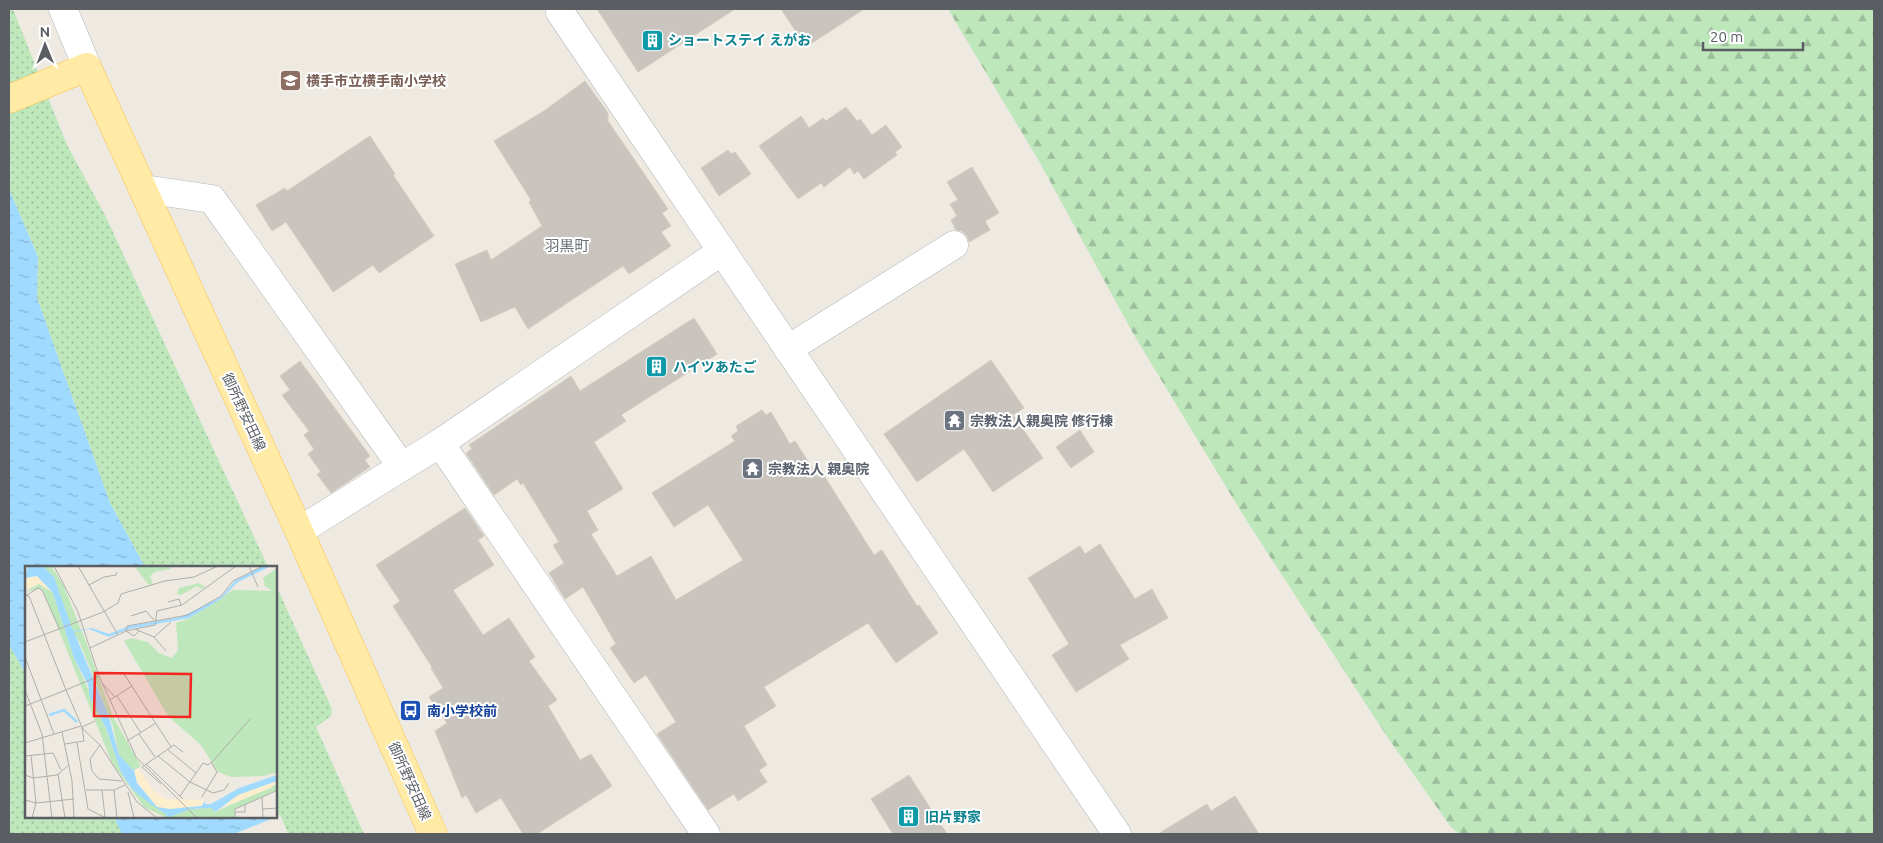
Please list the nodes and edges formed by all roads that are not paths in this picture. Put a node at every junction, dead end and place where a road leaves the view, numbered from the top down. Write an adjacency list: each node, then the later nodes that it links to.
1 (63, 9): 3 (street)
2 (560, 12): 7 (street)
3 (87, 67): 4 (main road); 5 (main road, 御所野安田線)
4 (20, 94)
5 (144, 189): 10 (street); 11 (main road, 御所野安田線)
6 (954, 244): 8 (street)
7 (722, 251): 8 (street); 9 (street)
8 (788, 349): 14 (street)
9 (440, 443): 10 (street); 13 (street)
10 (402, 467): 11 (street)
11 (300, 531): 12 (main road, 御所野安田線)
12 (433, 834)
13 (706, 834)
14 (1117, 834)

